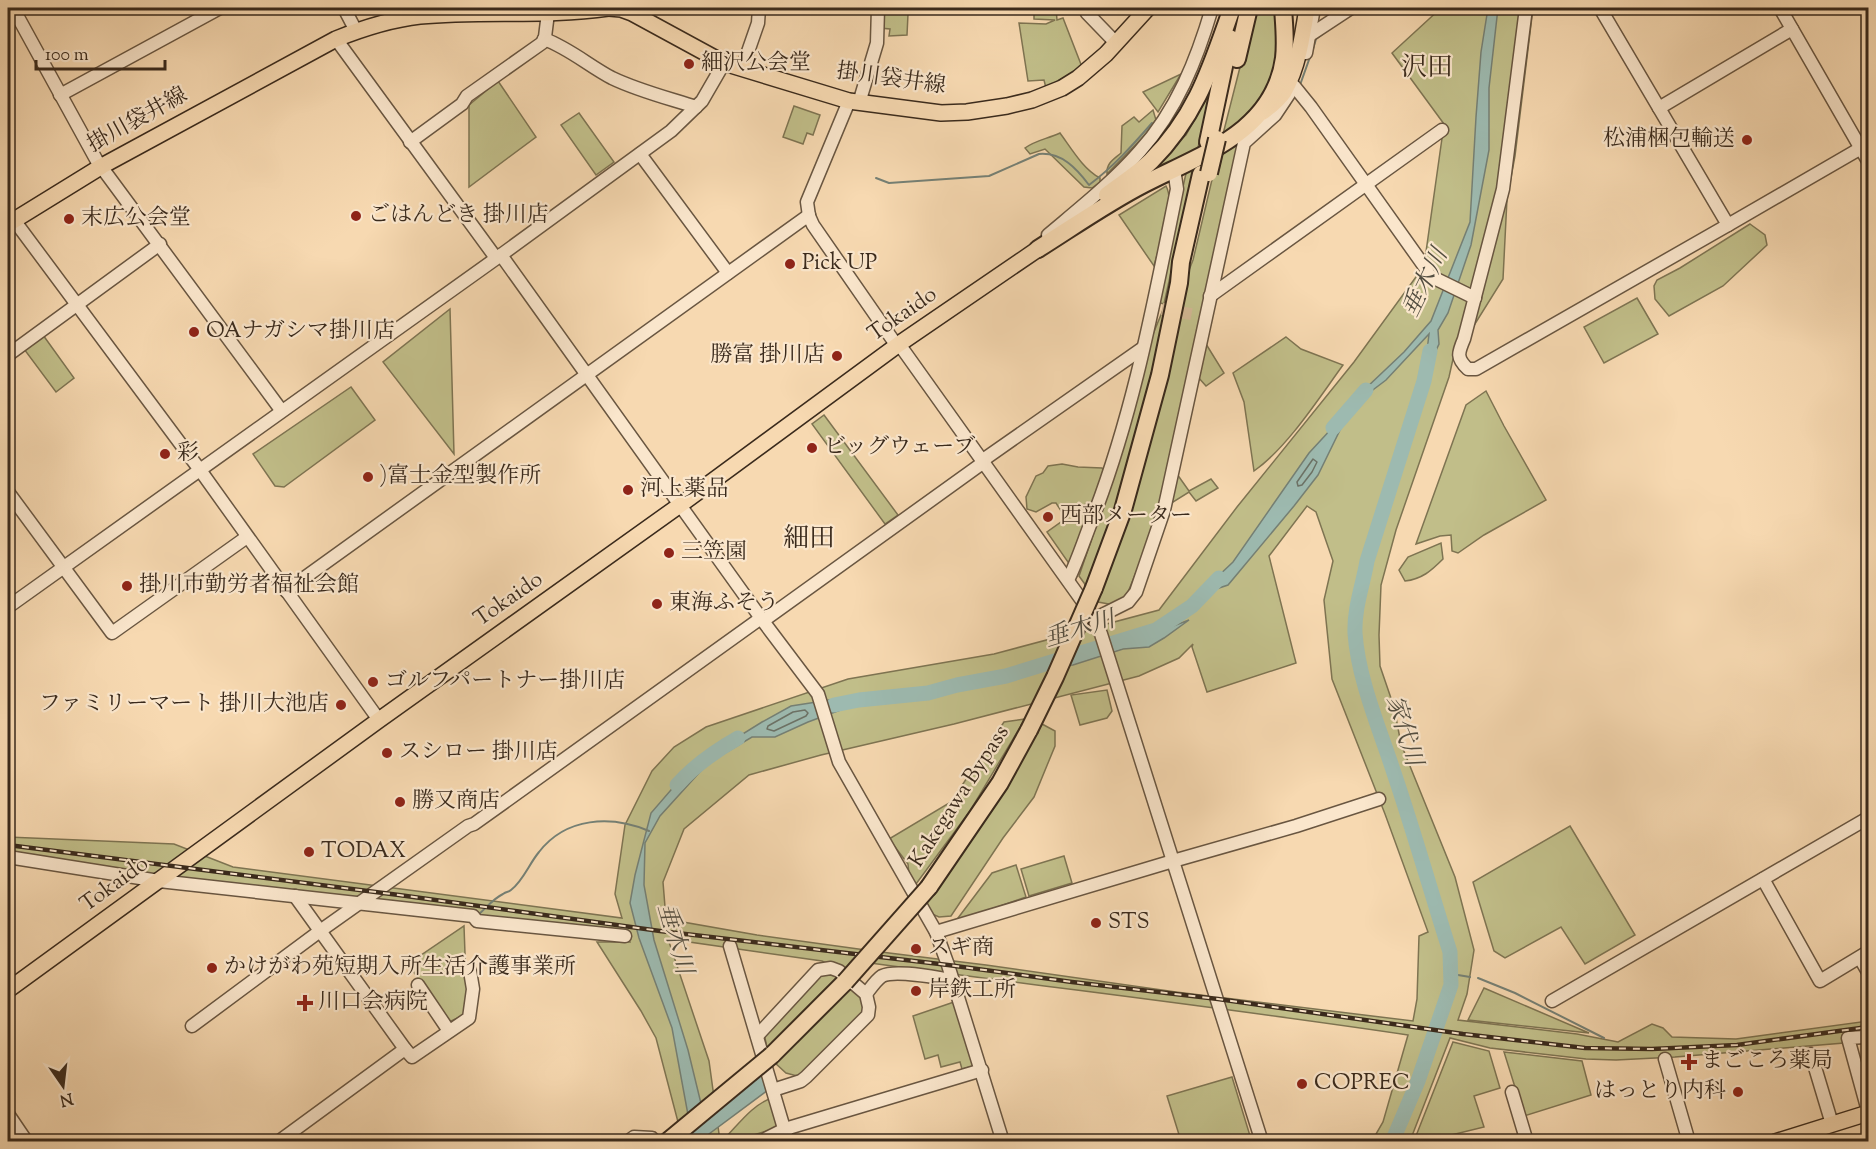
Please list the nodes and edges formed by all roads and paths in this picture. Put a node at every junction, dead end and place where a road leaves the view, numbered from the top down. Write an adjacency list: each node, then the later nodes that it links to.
1 (13, 8): 31 (street)
2 (219, 8): 31 (street)
3 (344, 8): 23 (street)
4 (448, 8): 21 (street)
5 (603, 8): 20 (main road, 掛川袋井線); 28 (main road, 掛川袋井線)
6 (759, 8): 29 (street)
7 (878, 8): 32 (street)
8 (1089, 8): 27 (street)
9 (1148, 8): 27 (main road, 掛川袋井線)
10 (1212, 8): 51 (street)
11 (1234, 8): 37 (highway); 49 (highway)
12 (1249, 8): 37 (highway)
13 (1283, 8): 35 (highway)
14 (1307, 8): 35 (main road)
15 (1314, 8): 24 (street)
16 (1351, 8): 24 (street)
17 (1526, 8): 54 (street)
18 (1600, 8): 34 (street)
19 (1780, 8): 22 (street)
20 (548, 13): 21 (main road, 掛川袋井線); 26 (street)
21 (417, 16): 23 (main road, 掛川袋井線)
22 (1792, 29): 34 (street); 39 (street)
23 (356, 31): 25 (main road, 掛川袋井線)
24 (1310, 35): 30 (street)
25 (336, 39): 38 (street); 42 (main road, 掛川袋井線)
26 (544, 39): 33 (street); 38 (street)
27 (1116, 43): 32 (main road, 掛川袋井線)
28 (724, 63): 29 (main road, 掛川袋井線); 33 (street)
29 (742, 69): 32 (main road, 掛川袋井線)
30 (1294, 86): 44 (street); 53 (street)
31 (60, 95): 42 (street)
32 (854, 102): 45 (street)
33 (696, 107): 40 (street)
34 (1659, 108): 47 (street)
35 (1259, 116): 43 (highway)
36 (1442, 130): 44 (street)
37 (1213, 141): 111 (highway, Kakegawa Bypass, bridge)
38 (410, 142): 50 (street)
39 (1865, 146): 41 (street); 47 (street)
40 (640, 154): 50 (street); 52 (street)
41 (1869, 161)
42 (102, 166): 46 (main road, 掛川袋井線); 48 (street)
43 (1174, 169): 49 (highway); 57 (street)
44 (1366, 185): 53 (street); 54 (street)
45 (809, 215): 52 (street); 56 (street)
46 (10, 219): 55 (street)
47 (1728, 225): 54 (street)
48 (160, 244): 55 (street); 60 (street)
49 (1038, 249): 51 (main road, Tokaido)
50 (499, 257): 59 (street); 60 (street)
51 (1016, 264): 56 (main road, Tokaido)
52 (728, 273): 59 (street)
53 (1210, 296): 71 (street)
54 (1475, 298)
55 (76, 304): 58 (street); 62 (street)
56 (898, 345): 61 (street); 64 (main road, Tokaido)
57 (1143, 348): 61 (street); 67 (street)
58 (8, 354)
59 (586, 374): 64 (street); 68 (street)
60 (281, 410): 62 (street)
61 (984, 461): 67 (street); 70 (street)
62 (200, 470): 65 (street); 66 (street)
63 (8, 492): 66 (street)
64 (680, 506): 70 (street); 72 (main road, Tokaido)
65 (247, 537): 66 (street); 68 (street)
66 (63, 566): 69 (street)
67 (1068, 580): 71 (street)
68 (286, 591): 72 (street)
69 (8, 607)
70 (762, 619): 80 (street); 82 (street)
71 (1094, 619): 76 (street)
72 (379, 720): 78 (main road, Tokaido)
73 (1379, 799): 76 (street)
74 (1869, 818): 77 (street)
75 (8, 857): 78 (street)
76 (1173, 861): 82 (street); 115 (street)
77 (1763, 879): 85 (street); 92 (street)
78 (159, 881): 79 (street); 90 (main road, Tokaido)
79 (295, 896): 80 (street); 81 (street)
80 (360, 903): 81 (street); 83 (street)
81 (320, 931): 93 (street); 97 (street)
82 (936, 932): 88 (street)
83 (625, 936)
84 (730, 946): 96 (street)
85 (1864, 955): 87 (street)
86 (470, 971): 94 (street)
87 (1869, 972)
88 (953, 980): 91 (street); 100 (street)
89 (418, 985): 94 (street)
90 (8, 990)
91 (866, 994): 96 (street); 101 (street)
92 (1552, 1000)
93 (192, 1026)
94 (449, 1031): 97 (street)
95 (1867, 1034): 103 (street)
96 (757, 1036): 101 (street)
97 (405, 1049): 108 (street)
98 (1811, 1054): 105 (street)
99 (1665, 1059): 117 (street)
100 (982, 1070): 106 (street); 114 (street)
101 (773, 1090): 106 (street)
102 (1512, 1092): 116 (street)
103 (1869, 1112): 105 (main road)
104 (8, 1114): 107 (street)
105 (1832, 1124): 118 (main road)
106 (784, 1129): 112 (street); 113 (street)
107 (27, 1142)
108 (278, 1142)
109 (627, 1142): 110 (street)
110 (655, 1142)
111 (667, 1142)
112 (765, 1142)
113 (788, 1142)
114 (1004, 1142)
115 (1262, 1142)
116 (1527, 1142)
117 (1689, 1142)
118 (1775, 1142)

